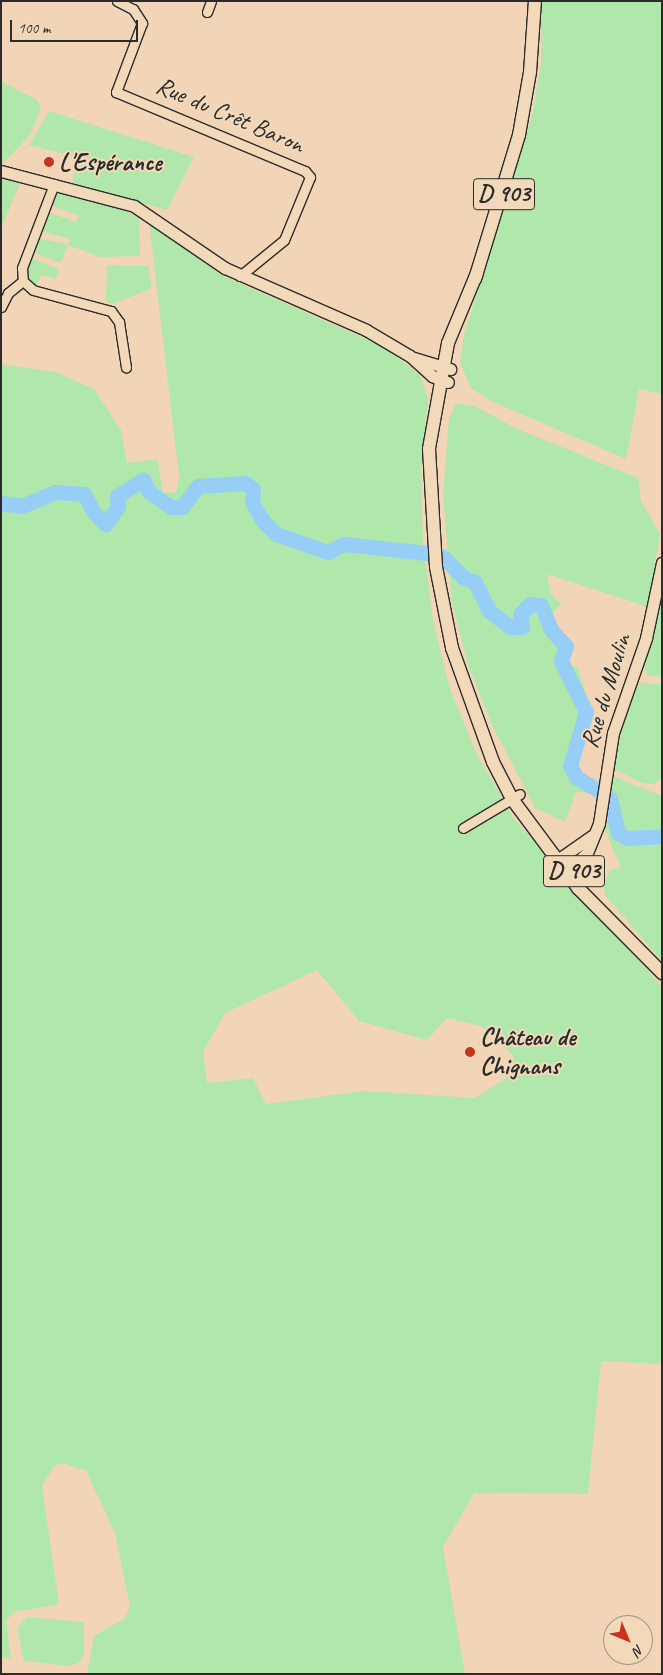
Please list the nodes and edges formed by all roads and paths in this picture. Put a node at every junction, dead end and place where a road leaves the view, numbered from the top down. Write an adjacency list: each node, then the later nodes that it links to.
1 (117, 1): 7 (street, Rue du Crêt Baron)
2 (211, 1): 4 (street)
3 (535, 1): 11 (main road, D 903)
4 (207, 12)
5 (1, 171): 6 (street)
6 (54, 184): 7 (street); 8 (street)
7 (240, 276): 11 (street)
8 (23, 281): 9 (street); 10 (street)
9 (1, 307)
10 (126, 368)
11 (445, 374): 13 (main road, D 903)
12 (662, 563): 15 (street, Rue du Moulin)
13 (516, 796): 14 (street); 16 (main road, D 903)
14 (463, 828)
15 (596, 831): 16 (street); 17 (street, Rue du Moulin)
16 (560, 859): 17 (main road, D 903)
17 (569, 871): 18 (main road, D 903)
18 (662, 972)

